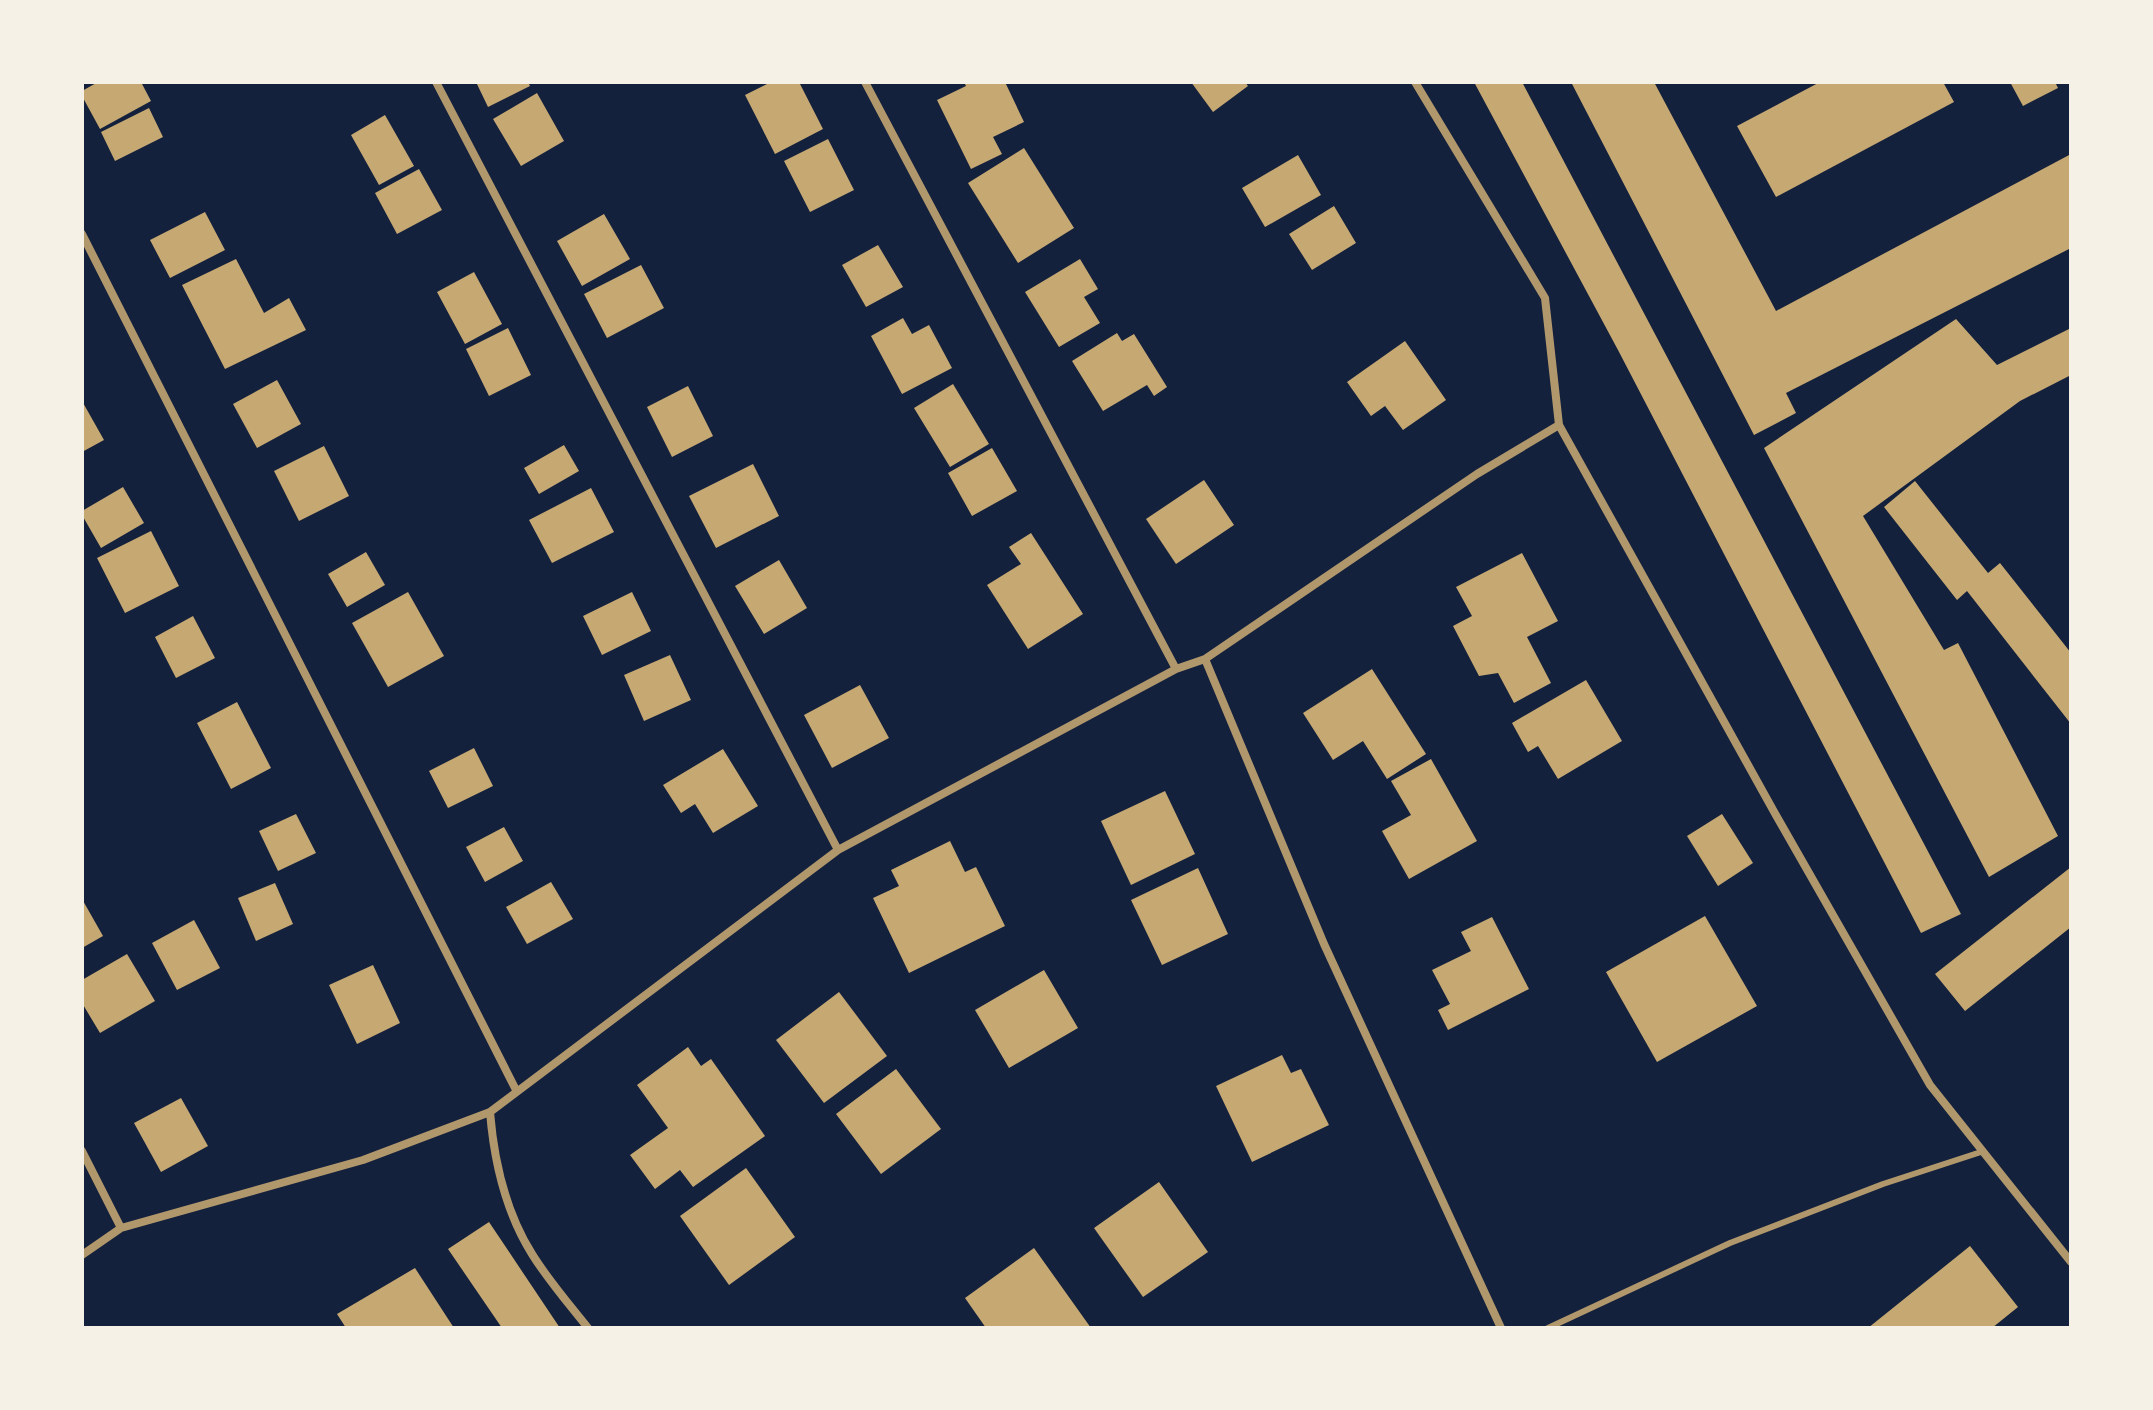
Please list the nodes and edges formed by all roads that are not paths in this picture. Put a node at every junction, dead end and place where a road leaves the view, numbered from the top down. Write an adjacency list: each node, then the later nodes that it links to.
1 (436, 82): 8 (street)
2 (865, 82): 7 (street)
3 (1415, 82): 5 (street)
4 (82, 234): 9 (street)
5 (1559, 425): 6 (street); 12 (street)
6 (1205, 659): 7 (street); 17 (street)
7 (1176, 669): 8 (street)
8 (838, 850): 9 (street)
9 (516, 1090): 10 (street)
10 (490, 1112): 13 (street); 16 (street)
11 (82, 1151): 13 (street)
12 (1981, 1152): 15 (street); 18 (lane)
13 (121, 1228): 14 (street)
14 (82, 1255)
15 (2071, 1262)
16 (588, 1328)
17 (1501, 1328)
18 (1548, 1328)

